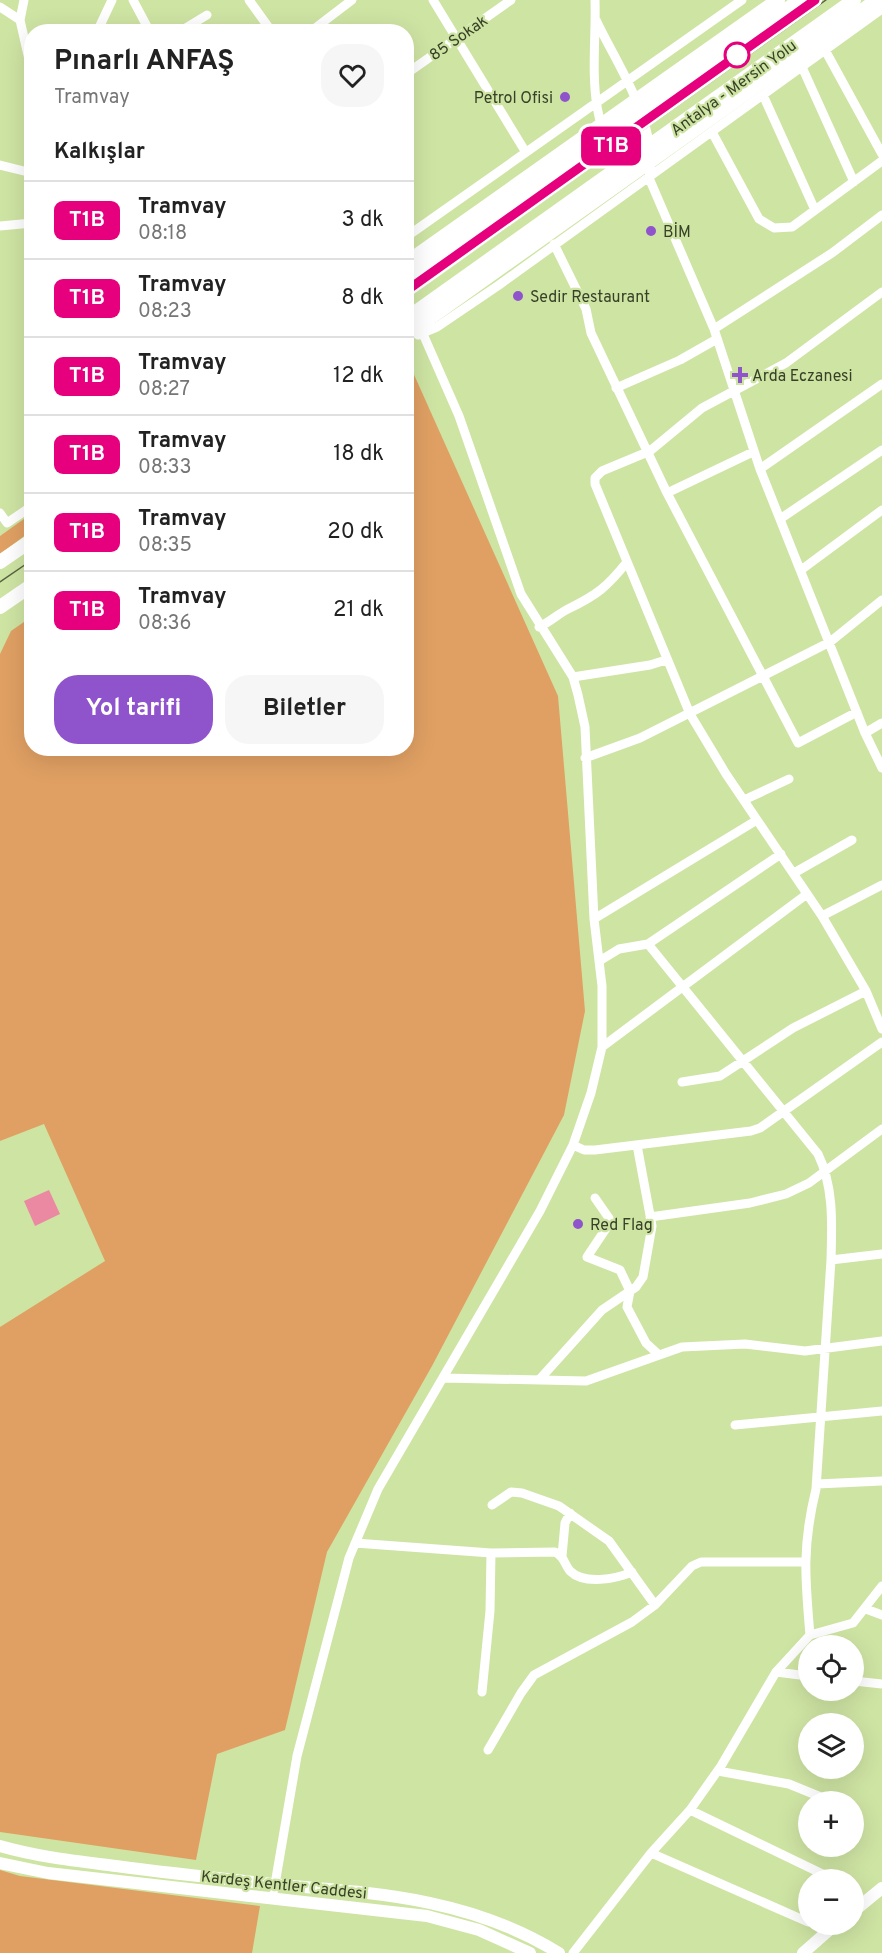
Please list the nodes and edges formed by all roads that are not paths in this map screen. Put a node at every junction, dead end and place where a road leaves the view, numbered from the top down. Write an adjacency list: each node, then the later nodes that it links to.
1 (24, 0): 17 (street)
2 (112, 0): 19 (street)
3 (133, 0): 20 (street)
4 (249, 0): 22 (street)
5 (352, 0): 23 (street)
6 (433, 0): 24 (street)
7 (511, 0): 24 (street, 85 Sokak)
8 (595, 0): 18 (street)
9 (742, 0): 29 (street)
10 (778, 0): 31 (highway)
11 (800, 0): 51 (highway, Antalya - Mersin Yolu)
12 (854, 0): 53 (highway, Antalya - Mersin Yolu)
13 (877, 0): 37 (highway)
14 (0, 7): 17 (street)
15 (882, 9): 26 (street)
16 (207, 15): 21 (street)
17 (20, 20): 25 (street)
18 (596, 20): 29 (street); 32 (street)
19 (101, 24)
20 (146, 24)
21 (192, 24)
22 (266, 24)
23 (320, 24)
24 (456, 37): 28 (street, 85 Sokak); 35 (street)
25 (24, 38)
26 (825, 50): 27 (street); 36 (street)
27 (802, 67): 30 (street); 43 (street)
28 (414, 68)
29 (627, 83): 31 (street); 32 (street)
30 (764, 95): 34 (street); 44 (street)
31 (635, 102): 33 (highway); 37 (street)
32 (596, 104): 33 (street); 35 (street)
33 (600, 126): 41 (street); 50 (highway)
34 (712, 132): 42 (street); 44 (street)
35 (525, 151): 48 (street)
36 (882, 153)
37 (651, 161): 41 (highway); 42 (street)
38 (882, 161): 43 (street)
39 (0, 165): 40 (street)
40 (24, 171)
41 (634, 173): 42 (street); 55 (highway)
42 (649, 178): 49 (street); 54 (street)
43 (854, 182): 44 (street)
44 (815, 210)
45 (882, 215): 54 (street)
46 (24, 224): 47 (street)
47 (0, 226)
48 (414, 230)
49 (554, 244): 56 (street); 60 (street)
50 (414, 257)
51 (414, 271)
52 (882, 292): 61 (street)
53 (414, 313)
54 (714, 329): 58 (street)
55 (414, 330)
56 (423, 334): 57 (street); 80 (street)
57 (414, 335)
58 (717, 339): 60 (street); 61 (street)
59 (882, 384): 65 (street)
60 (616, 388): 63 (street)
61 (733, 393): 63 (street); 64 (street)
62 (882, 450): 70 (street)
63 (650, 451): 66 (street); 73 (street)
64 (753, 452): 65 (street); 66 (street)
65 (760, 469): 70 (street)
66 (667, 493): 83 (street)
67 (882, 510): 74 (street)
68 (24, 511): 69 (street)
69 (0, 513)
70 (780, 519): 74 (street)
71 (24, 546): 72 (highway)
72 (0, 562)
73 (627, 562): 80 (street); 82 (street)
74 (801, 570): 81 (street)
75 (24, 591): 76 (highway)
76 (12, 599): 78 (highway); 79 (highway)
77 (882, 600): 81 (street)
78 (0, 607)
79 (0, 618)
80 (539, 627): 84 (street)
81 (830, 642): 83 (street); 85 (street)
82 (666, 660): 84 (street); 86 (street)
83 (762, 675): 85 (street); 86 (street)
84 (573, 677): 89 (street)
85 (857, 712): 88 (street)
86 (690, 714): 89 (street); 92 (street)
87 (882, 723): 88 (street)
88 (865, 732): 90 (street)
89 (585, 758): 100 (street)
90 (882, 768)
91 (789, 779): 92 (street)
92 (744, 800): 93 (street)
93 (758, 820): 95 (street); 100 (street)
94 (852, 840): 96 (street)
95 (781, 854): 96 (street); 101 (street)
96 (794, 873): 98 (street)
97 (882, 885): 99 (street)
98 (807, 894): 99 (street); 103 (street)
99 (822, 916): 104 (street)
100 (594, 919): 102 (street)
101 (648, 944): 102 (street); 103 (street)
102 (601, 960): 107 (street)
103 (682, 988): 107 (street); 108 (street)
104 (866, 991): 105 (street); 108 (street)
105 (882, 1029)
106 (882, 1042): 110 (street)
107 (602, 1047): 112 (street)
108 (743, 1062): 109 (street); 110 (street)
109 (682, 1082)
110 (782, 1111): 113 (street); 114 (street)
111 (882, 1129): 114 (street)
112 (573, 1144): 113 (street); 123 (street)
113 (636, 1145): 116 (street)
114 (826, 1171): 116 (street); 118 (street)
115 (595, 1198): 119 (street)
116 (650, 1217): 119 (street)
117 (882, 1254): 118 (street)
118 (831, 1260): 121 (street)
119 (630, 1291): 122 (street); 124 (street)
120 (882, 1341): 121 (street)
121 (825, 1349): 122 (street); 126 (street)
122 (659, 1356): 124 (street)
123 (443, 1378): 124 (street); 132 (street)
124 (539, 1380)
125 (882, 1411): 126 (street)
126 (821, 1418): 127 (street); 129 (street)
127 (735, 1425)
128 (882, 1481): 129 (street)
129 (817, 1484): 135 (street)
130 (492, 1504): 131 (street)
131 (570, 1513): 134 (street); 136 (street)
132 (355, 1543): 133 (street); 156 (street)
133 (491, 1553): 134 (street); 147 (street)
134 (562, 1556): 136 (street)
135 (804, 1562): 138 (street); 141 (street)
136 (632, 1572): 138 (street)
137 (882, 1586): 139 (street)
138 (656, 1605): 148 (street)
139 (866, 1609): 140 (street); 141 (street)
140 (882, 1615)
141 (810, 1635)
142 (798, 1648): 143 (street)
143 (776, 1672): 144 (street); 149 (street)
144 (798, 1675)
145 (864, 1682): 146 (street)
146 (882, 1684)
147 (482, 1692)
148 (489, 1750)
149 (718, 1771): 150 (street); 151 (street)
150 (806, 1791)
151 (690, 1810): 153 (street); 155 (street)
152 (0, 1846): 156 (main road, Kardeş Kentler Caddesi)
153 (651, 1853): 160 (street); 164 (street)
154 (0, 1863): 158 (main road, Kardeş Kentler Caddesi)
155 (812, 1869)
156 (275, 1884): 158 (street); 163 (main road, Kardeş Kentler Caddesi)
157 (882, 1888): 159 (main road)
158 (272, 1899): 162 (main road, Kardeş Kentler Caddesi)
159 (864, 1903)
160 (798, 1918)
161 (824, 1935): 165 (main road)
162 (530, 1953)
163 (559, 1953)
164 (573, 1953)
165 (803, 1953)

